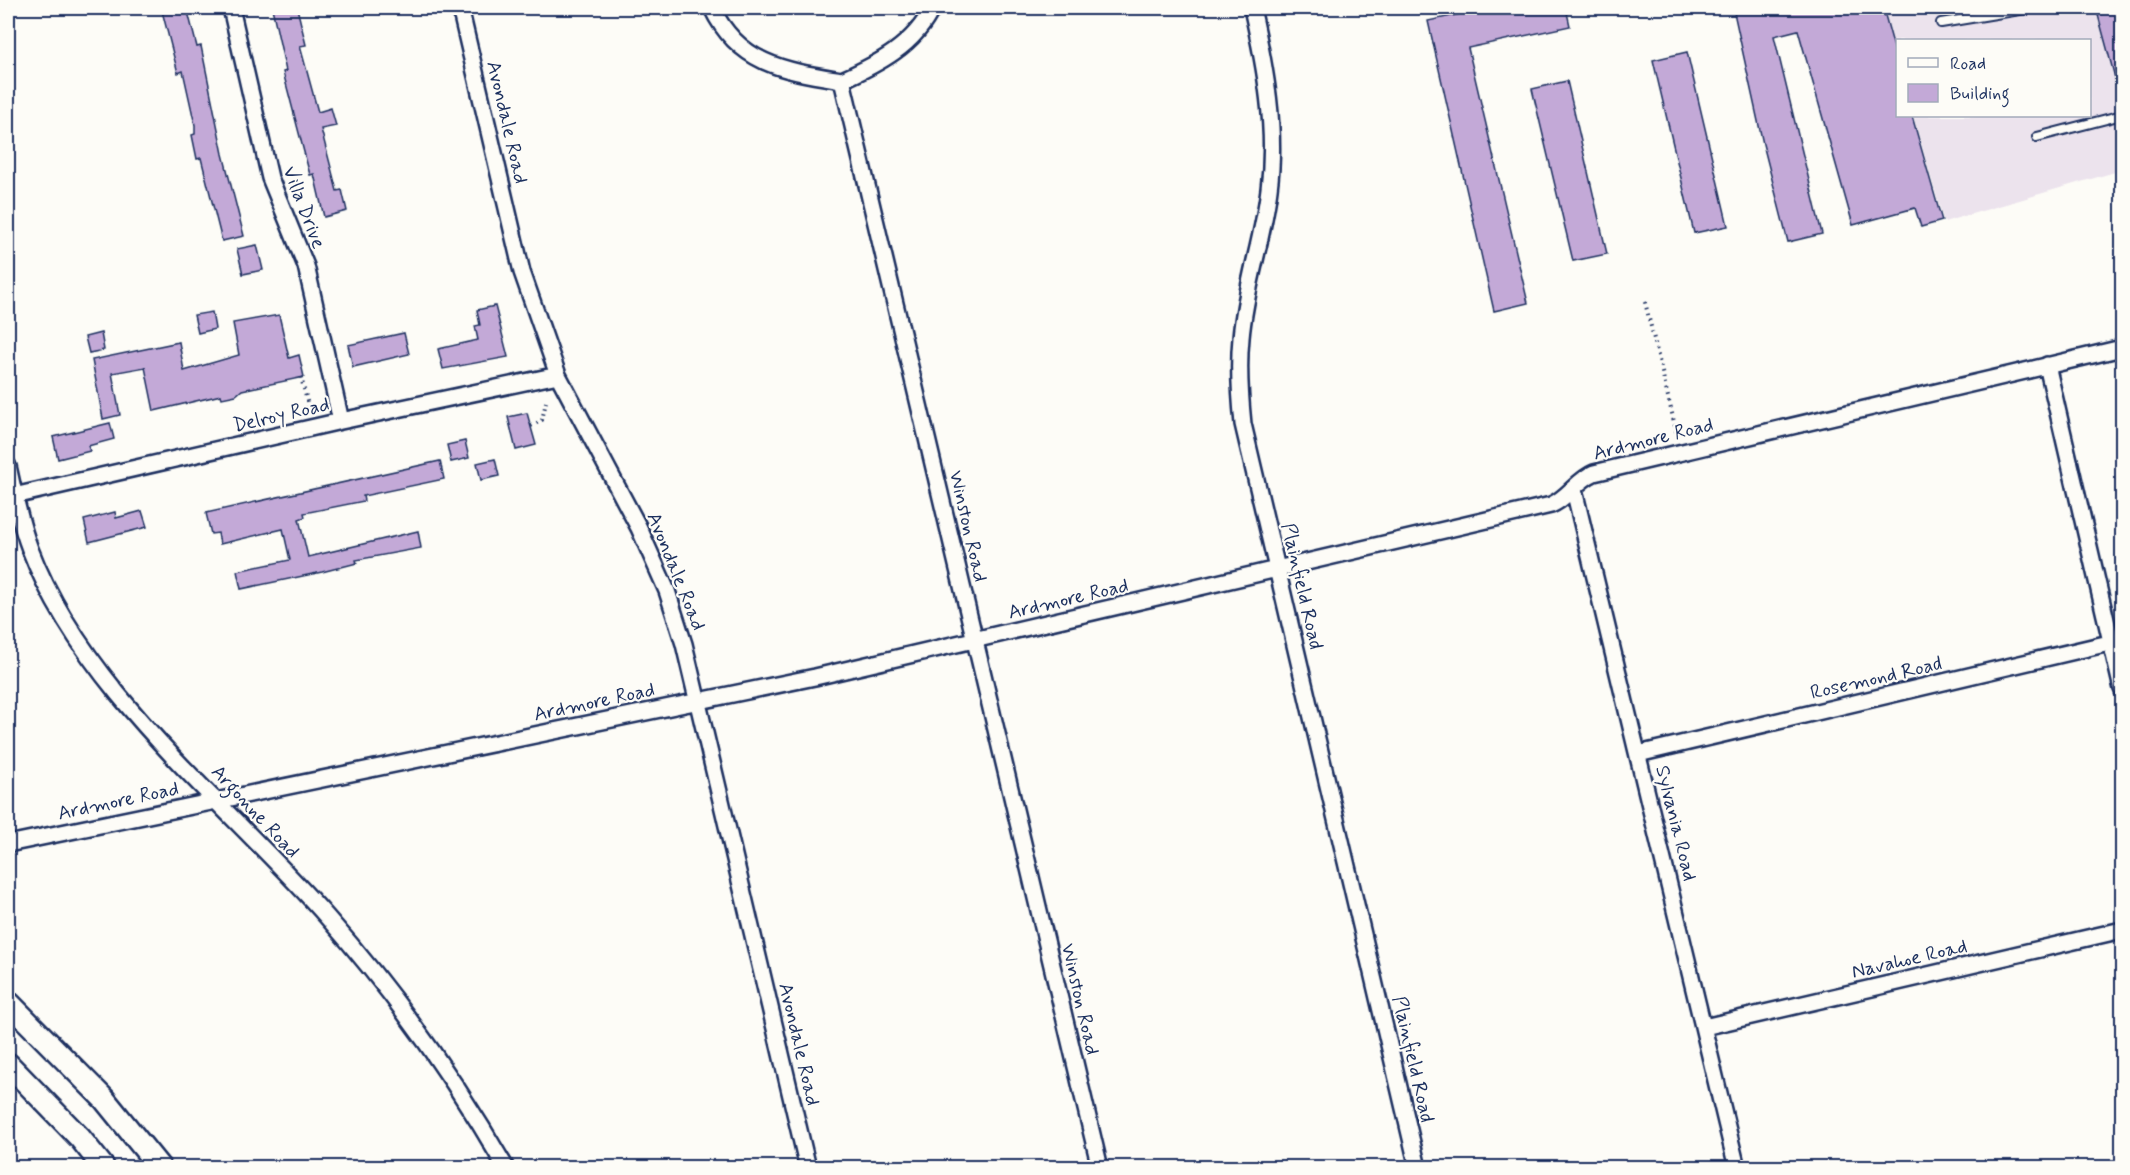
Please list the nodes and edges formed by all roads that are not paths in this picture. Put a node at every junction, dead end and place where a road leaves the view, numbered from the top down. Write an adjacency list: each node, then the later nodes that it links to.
1 (231, 8): 14 (street, Villa Drive)
2 (460, 8): 13 (street, Avondale Road)
3 (712, 8): 8 (street)
4 (932, 8): 8 (street)
5 (1252, 8): 18 (street, Plainfield Road)
6 (2032, 8): 7 (lane)
7 (1941, 23)
8 (842, 80): 19 (street, Winston Road)
9 (2122, 115): 10 (lane)
10 (2037, 137)
11 (2122, 348): 12 (street, Ardmore Road)
12 (2047, 365): 16 (street, Ardmore Road); 20 (street)
13 (558, 375): 14 (street, Delroy Road); 22 (street, Avondale Road)
14 (341, 422): 17 (street, Delroy Road)
15 (8, 466): 17 (street, Argonne Road)
16 (1574, 489): 18 (street, Ardmore Road); 23 (street, Sylvania Road)
17 (15, 496): 24 (street, Argonne Road)
18 (1277, 571): 19 (street, Ardmore Road); 35 (street, Plainfield Road)
19 (974, 642): 22 (street, Ardmore Road); 34 (street, Winston Road)
20 (2117, 642): 21 (street); 23 (street, Rosemond Road)
21 (2122, 689)
22 (697, 701): 24 (street, Ardmore Road); 33 (street, Avondale Road)
23 (1638, 754): 28 (street, Sylvania Road)
24 (217, 801): 25 (street, Ardmore Road); 32 (street, Argonne Road)
25 (8, 844)
26 (2122, 930): 28 (street, Navahoe Road)
27 (8, 1002): 31 (street)
28 (1704, 1027): 36 (street, Sylvania Road)
29 (8, 1064): 30 (street)
30 (104, 1167)
31 (160, 1167)
32 (506, 1167)
33 (808, 1167)
34 (1100, 1167)
35 (1418, 1167)
36 (1737, 1167)

